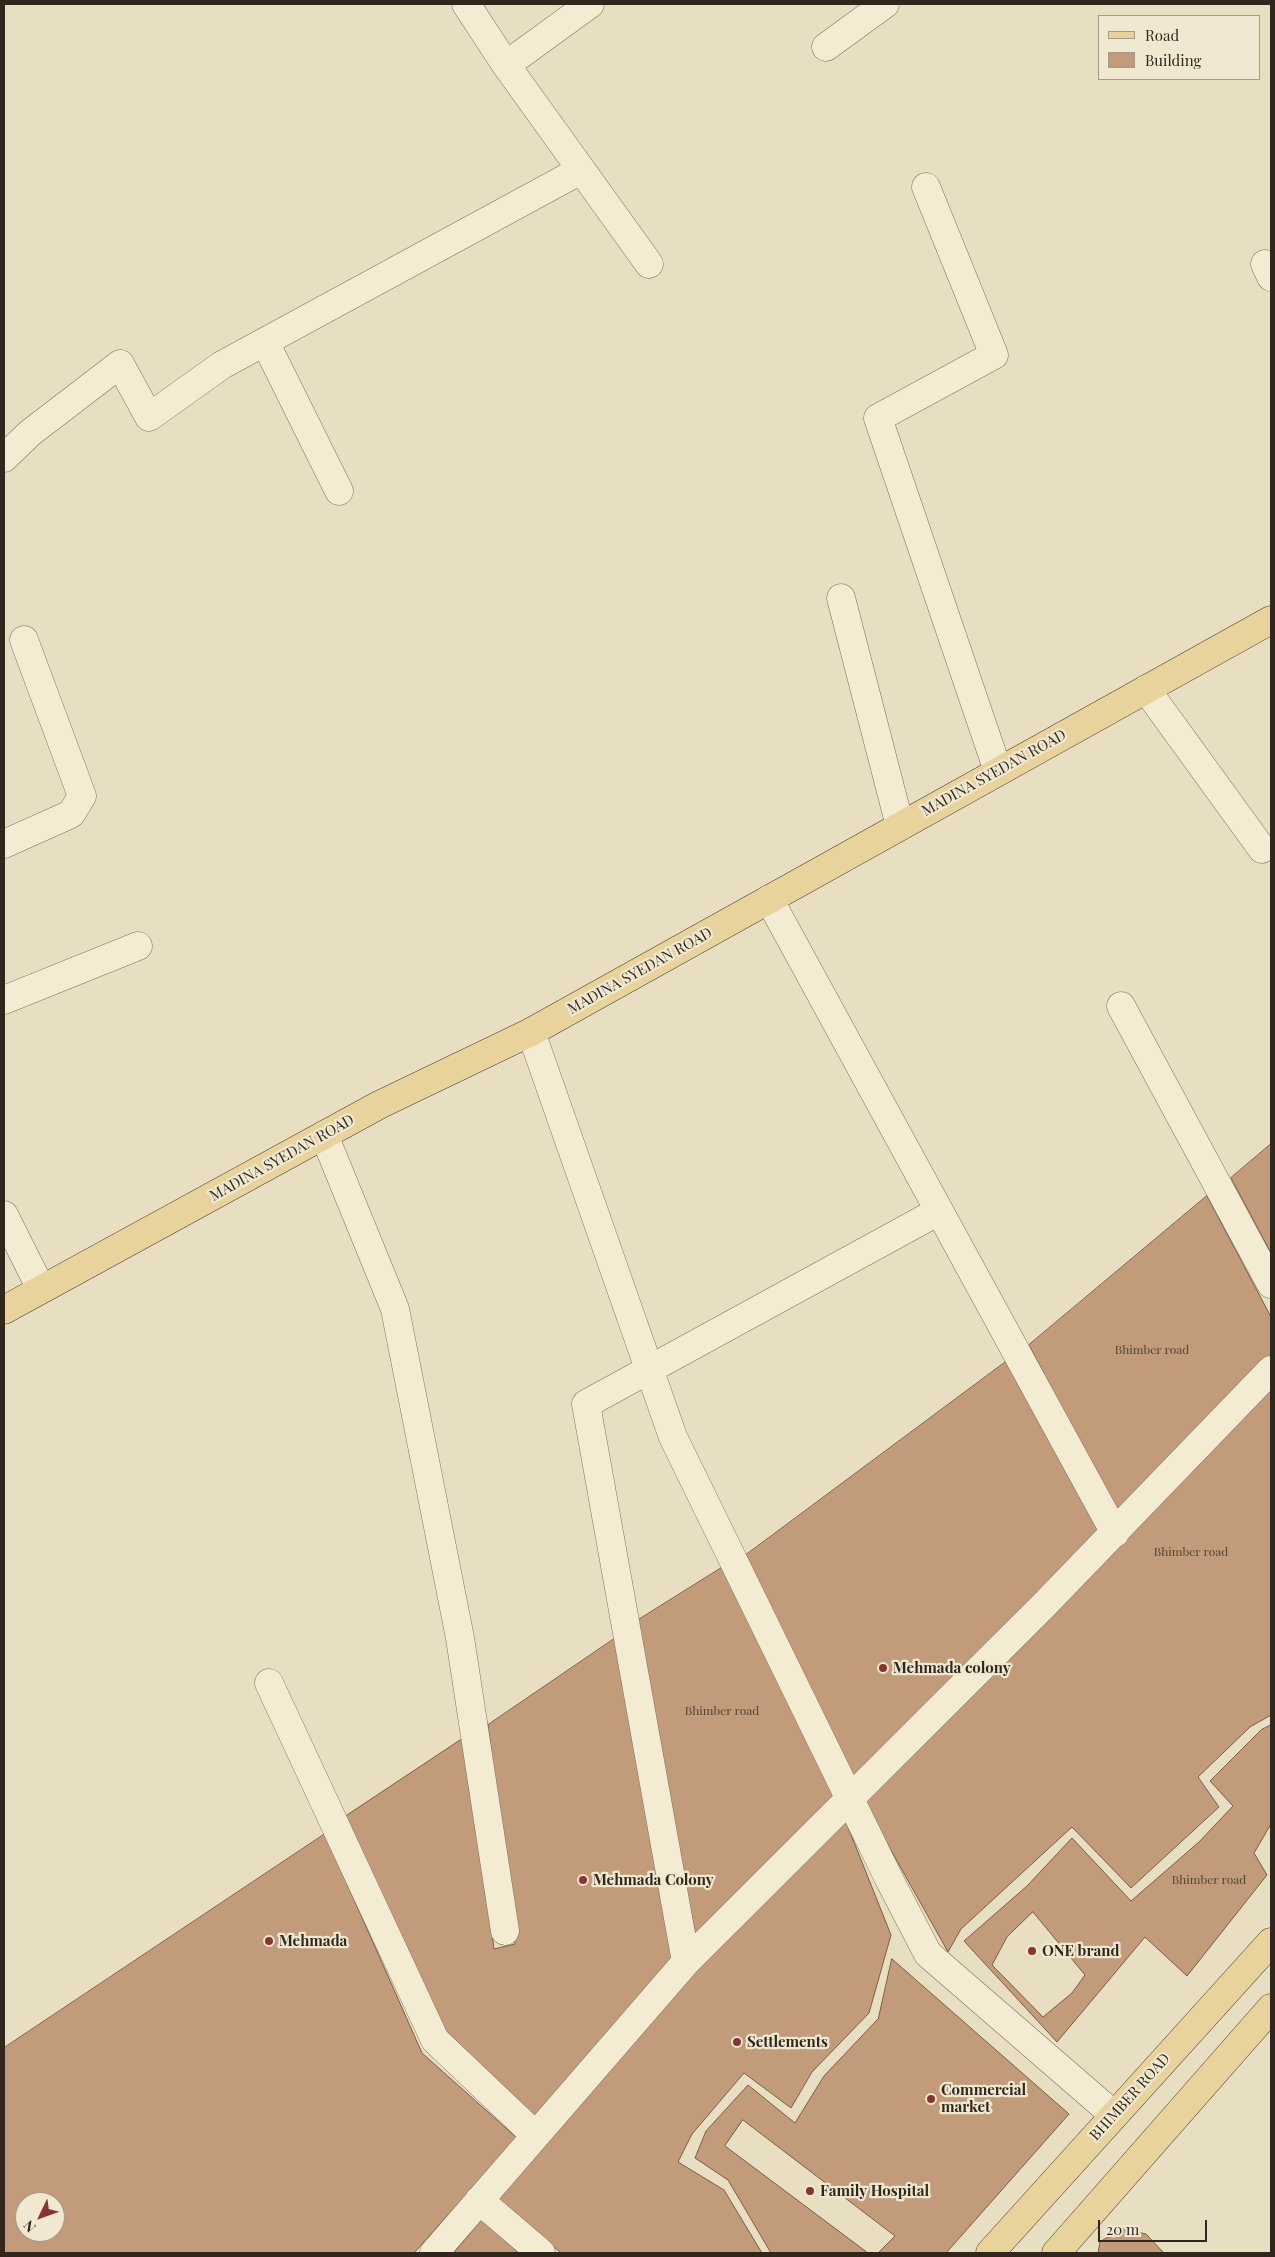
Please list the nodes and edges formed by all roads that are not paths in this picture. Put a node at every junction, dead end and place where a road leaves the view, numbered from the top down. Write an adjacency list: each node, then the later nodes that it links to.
1 (466, 4): 5 (street)
2 (590, 4): 5 (street)
3 (885, 4): 4 (street)
4 (826, 47)
5 (506, 65): 6 (street)
6 (581, 170): 8 (street); 9 (street)
7 (926, 188): 16 (street)
8 (649, 264)
9 (265, 342): 10 (street); 11 (street)
10 (4, 458)
11 (339, 491)
12 (841, 598): 17 (street)
13 (1271, 620): 15 (main road, MADINA SYEDAN ROAD)
14 (24, 640): 18 (street)
15 (1146, 689): 16 (main road, MADINA SYEDAN ROAD); 19 (street)
16 (998, 771): 17 (main road, MADINA SYEDAN ROAD)
17 (900, 826): 20 (main road, MADINA SYEDAN ROAD)
18 (4, 844)
19 (1262, 849)
20 (769, 899): 24 (main road, MADINA SYEDAN ROAD); 26 (street)
21 (138, 946): 22 (street)
22 (4, 1000)
23 (1120, 1006): 28 (street)
24 (531, 1032): 25 (main road, MADINA SYEDAN ROAD); 31 (street)
25 (324, 1135): 29 (main road, MADINA SYEDAN ROAD); 36 (street)
26 (939, 1211): 31 (street); 33 (street)
27 (4, 1215): 29 (street)
28 (1271, 1284)
29 (42, 1289): 30 (main road, MADINA SYEDAN ROAD)
30 (4, 1310)
31 (649, 1370): 35 (street); 38 (street)
32 (1271, 1370): 33 (street)
33 (1115, 1533): 35 (street)
34 (269, 1683): 41 (street)
35 (850, 1798): 38 (street); 40 (street)
36 (504, 1930)
37 (1271, 1942): 40 (main road, BHIMBER ROAD)
38 (686, 1962): 41 (street)
39 (1271, 2008): 46 (main road)
40 (1114, 2115): 45 (main road, BHIMBER ROAD)
41 (535, 2135): 42 (street)
42 (479, 2200): 43 (street); 44 (street)
43 (434, 2253)
44 (541, 2253)
45 (990, 2253)
46 (1056, 2253)

